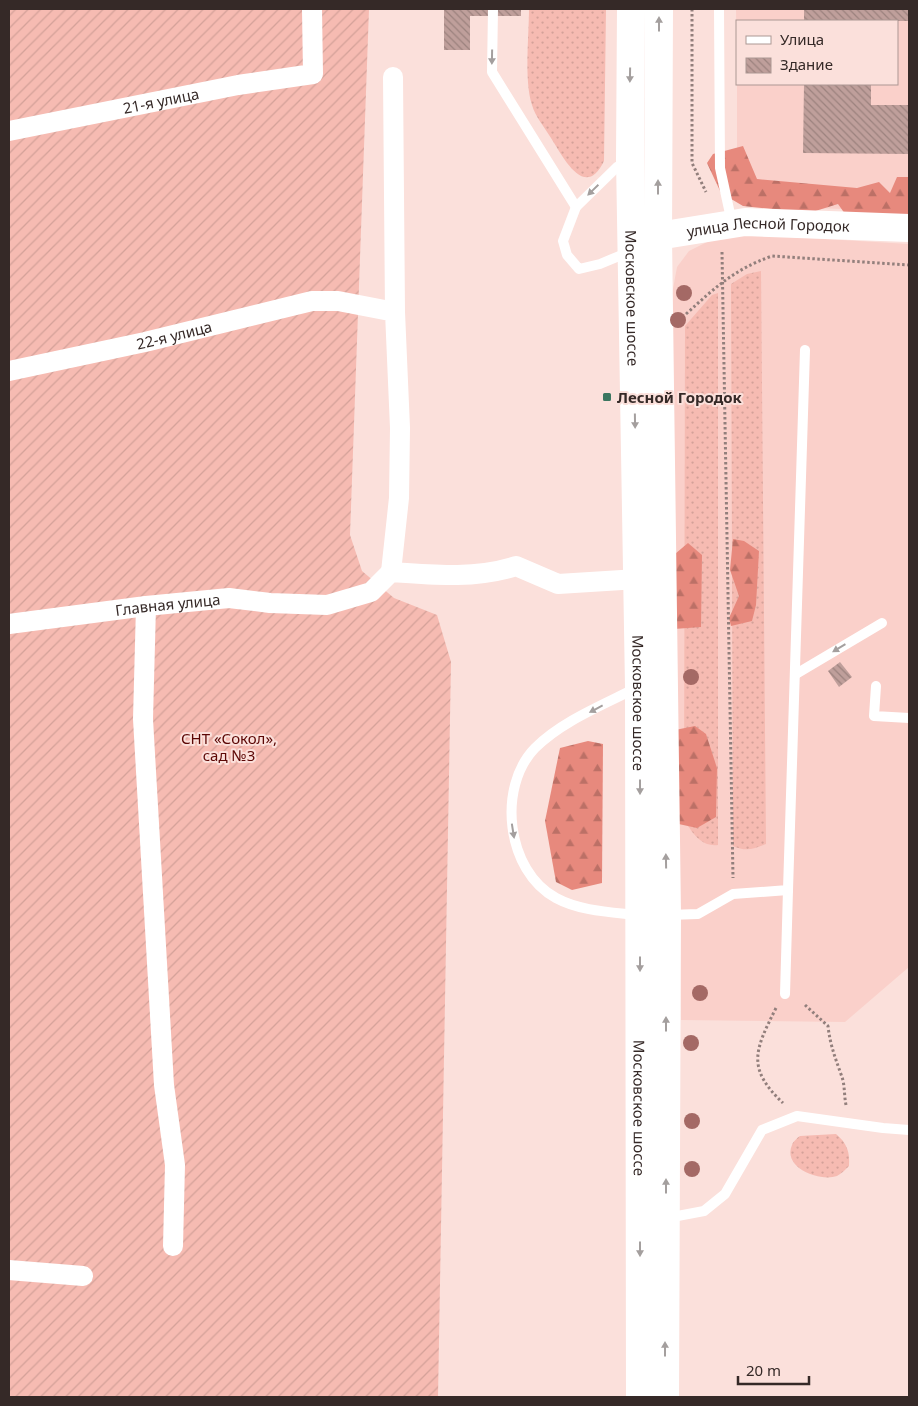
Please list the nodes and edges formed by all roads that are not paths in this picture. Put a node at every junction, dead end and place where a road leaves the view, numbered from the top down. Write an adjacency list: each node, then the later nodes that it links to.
1 (312, 9): 7 (street, 21-я улица)
2 (494, 9): 9 (lane, one-way to 9)
3 (631, 9): 8 (main road, Московское шоссе, one-way to 8)
4 (658, 9): 12 (main road, Московское шоссе, one-way to 4)
5 (720, 9): 10 (lane)
6 (393, 77): 14 (street)
7 (9, 131)
8 (630, 159): 9 (lane, one-way to 9); 13 (main road, Московское шоссе)
9 (576, 207): 13 (lane)
10 (727, 224): 11 (main road, улица Лесной Городок); 12 (main road, улица Лесной Городок)
11 (909, 228)
12 (658, 236): 13 (main road, улица Лесной Городок); 28 (main road, Московское шоссе, one-way to 12)
13 (632, 250): 18 (main road, Московское шоссе, one-way to 18)
14 (395, 312): 16 (street, 22-я улица); 17 (street)
15 (806, 350): 22 (lane)
16 (9, 371)
17 (391, 572): 18 (street); 19 (street, Главная улица)
18 (638, 579): 23 (main road, Московское шоссе)
19 (146, 606): 21 (street, Главная улица); 32 (street)
20 (882, 623): 22 (lane, one-way to 22)
21 (9, 624)
22 (796, 674): 26 (lane)
23 (639, 686): 27 (main road, Московское шоссе, one-way to 27); 27 (lane, one-way to 27)
24 (876, 686): 25 (lane)
25 (909, 718)
26 (788, 890): 28 (lane); 29 (lane)
27 (640, 915): 28 (main road); 35 (main road, Московское шоссе, one-way to 35)
28 (667, 915): 31 (main road, Московское шоссе, one-way to 28)
29 (785, 994)
30 (909, 1130): 31 (lane)
31 (666, 1218): 36 (main road, Московское шоссе, one-way to 31)
32 (173, 1246)
33 (9, 1270): 34 (street)
34 (83, 1276)
35 (640, 1397)
36 (665, 1397)

